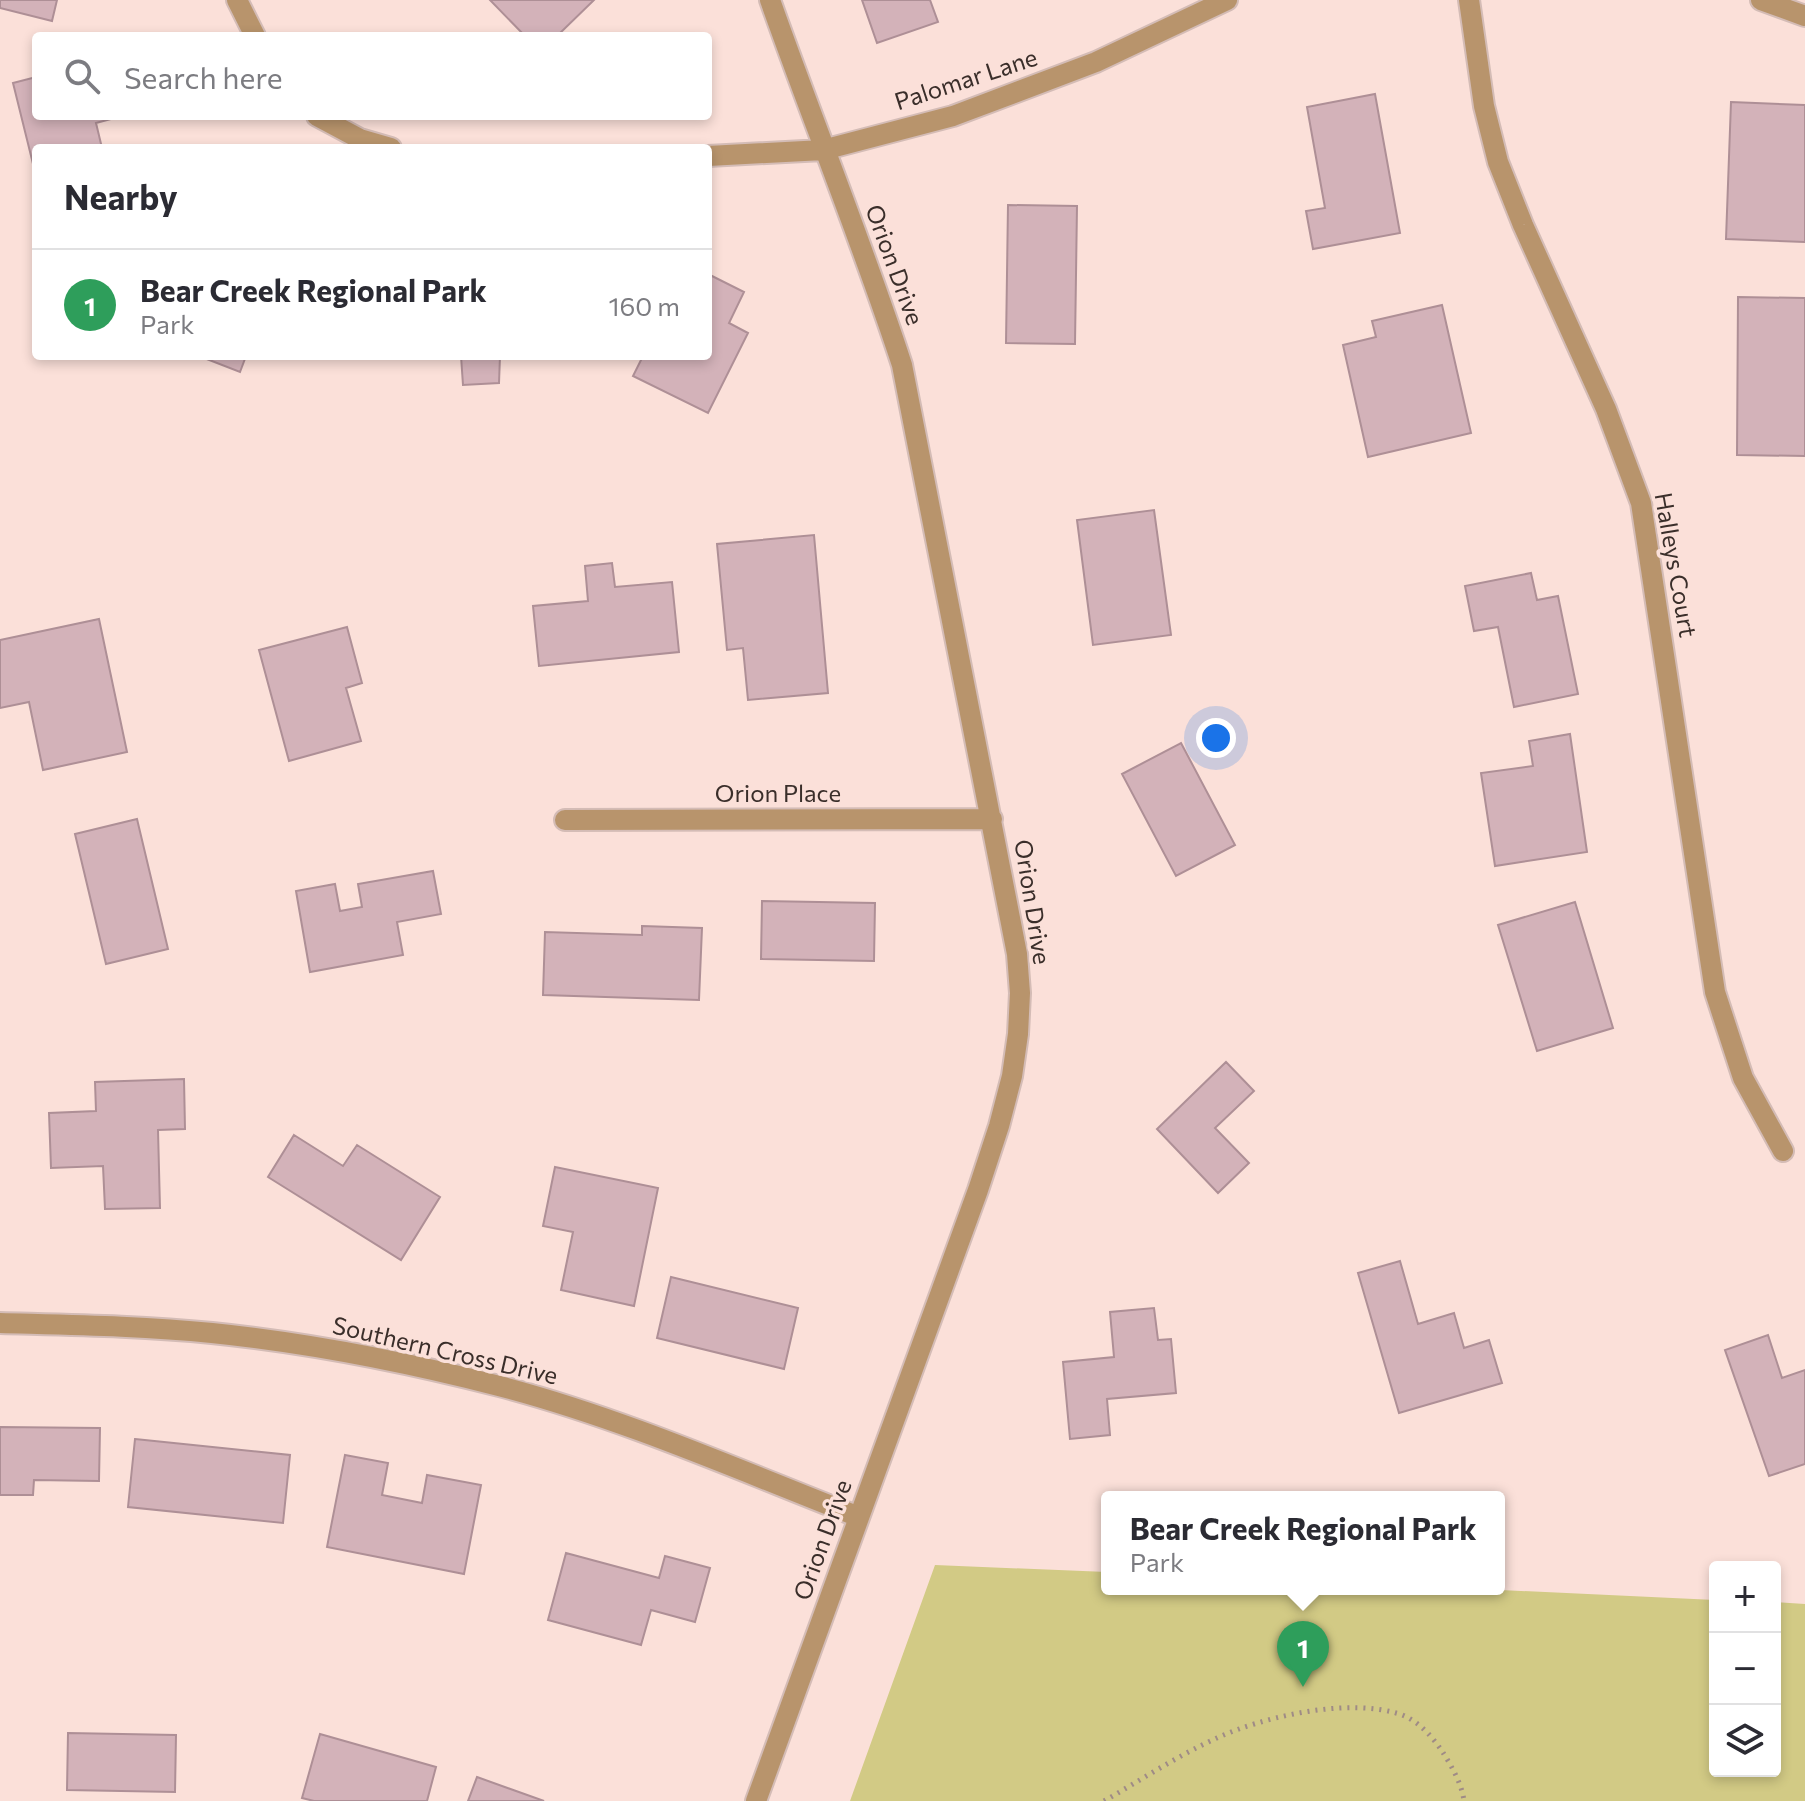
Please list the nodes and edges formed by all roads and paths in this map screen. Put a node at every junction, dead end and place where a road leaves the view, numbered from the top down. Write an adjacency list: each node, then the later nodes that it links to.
1 (237, 0): 7 (street)
2 (770, 0): 10 (street, Orion Drive)
3 (1227, 0): 10 (street, Palomar Lane)
4 (1469, 0): 14 (street, Halleys Court)
5 (1761, 0): 6 (street)
6 (1805, 16)
7 (253, 32)
8 (324, 120): 9 (street)
9 (377, 144)
10 (823, 150): 11 (street, Palomar Lane); 12 (street, Orion Drive)
11 (712, 156)
12 (992, 819): 13 (street, Orion Place); 16 (street, Orion Drive)
13 (565, 820)
14 (1783, 1151)
15 (0, 1323): 16 (street, Southern Cross Drive)
16 (859, 1517): 17 (street, Orion Drive)
17 (756, 1801)
18 (1104, 1801): 19 (path)
19 (1464, 1801)

